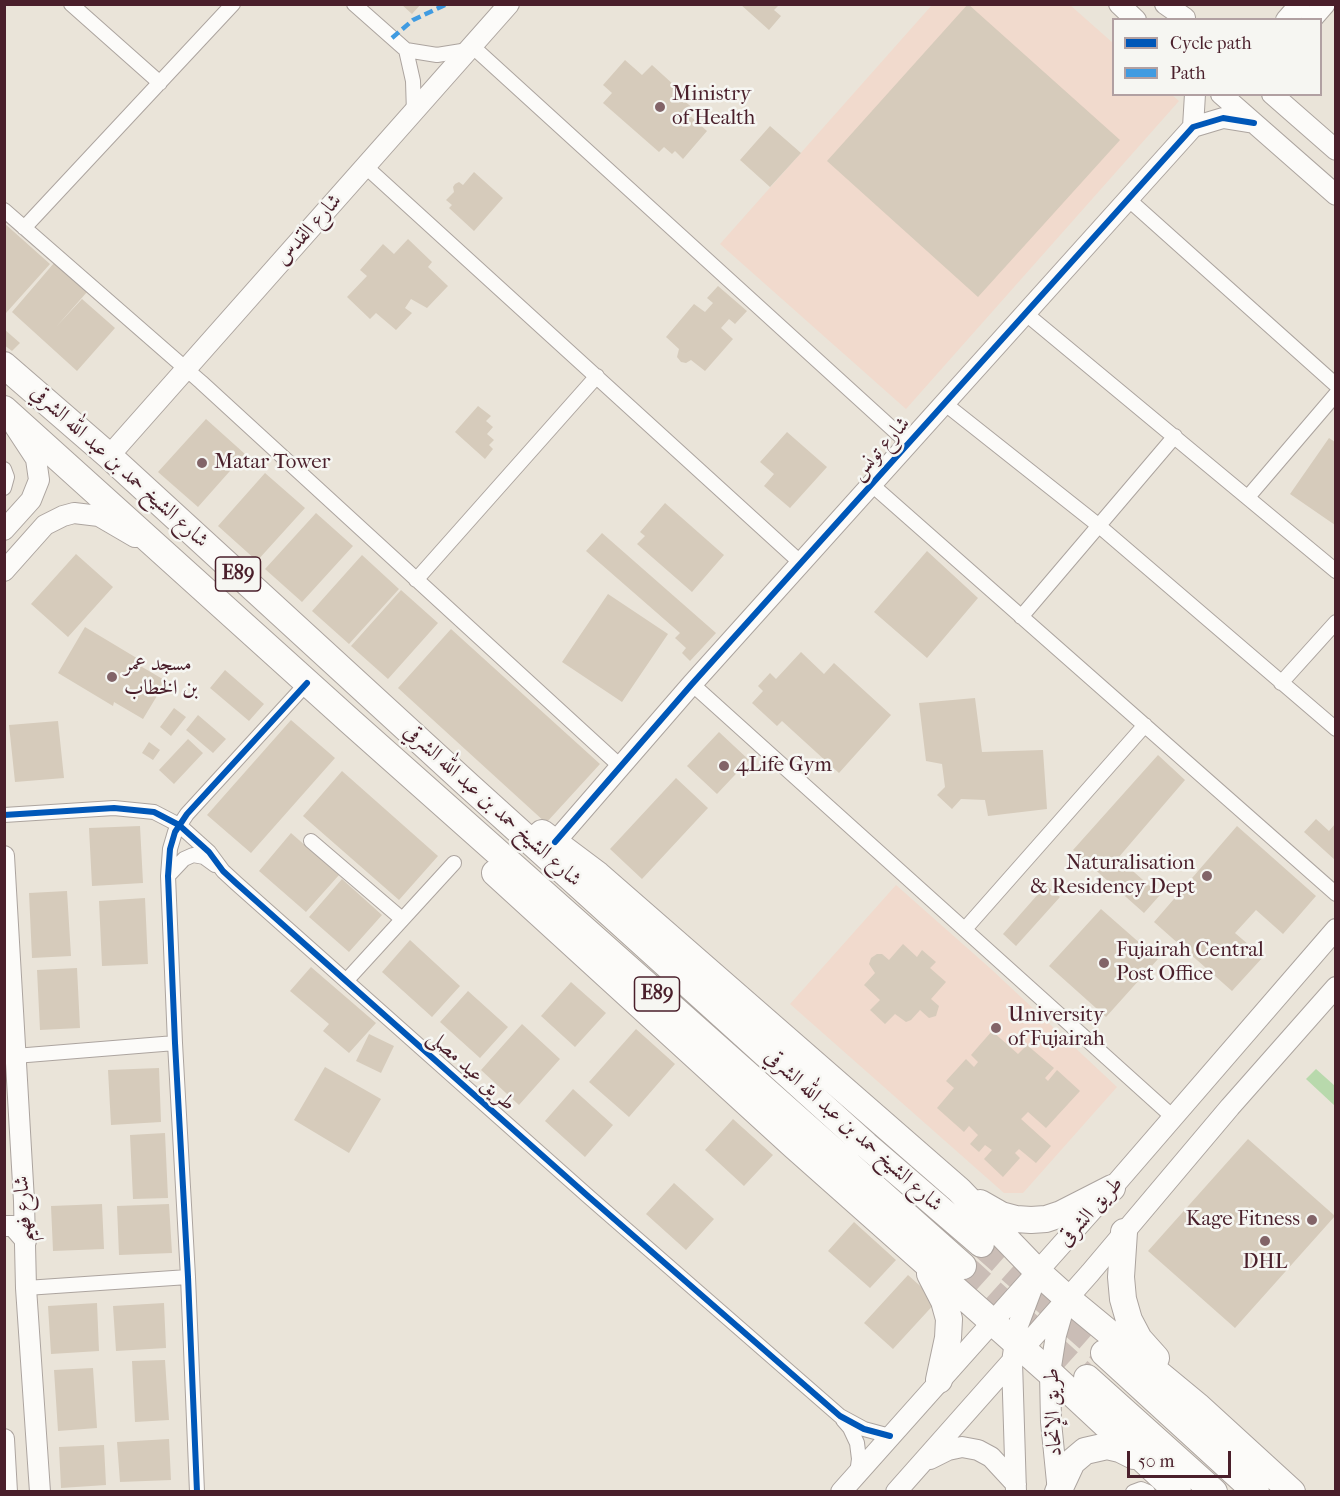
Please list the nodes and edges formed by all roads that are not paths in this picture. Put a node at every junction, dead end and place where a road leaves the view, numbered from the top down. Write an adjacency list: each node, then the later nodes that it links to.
1 (71, 4): 15 (street)
2 (233, 4): 15 (street)
3 (354, 4): 14 (street)
4 (509, 4): 13 (street, شارع القدس)
5 (1119, 4): 9 (street)
6 (1167, 4): 10 (street)
7 (1300, 4): 11 (street)
8 (1324, 4): 12 (street)
9 (1134, 18)
10 (1185, 18)
11 (1288, 18)
12 (1313, 18)
13 (470, 48): 14 (street); 19 (street, شارع القدس); 39 (street)
14 (406, 50): 19 (street)
15 (160, 83): 29 (street)
16 (1195, 96): 21 (street)
17 (1223, 96): 20 (street)
18 (1275, 96): 22 (street)
19 (414, 113): 23 (street, شارع القدس)
20 (1254, 123): 21 (street); 24 (street)
21 (1193, 127): 27 (street, شارع تونس)
22 (1335, 150)
23 (365, 166): 32 (street, شارع القدس); 33 (street)
24 (1308, 171): 25 (street); 26 (street)
25 (1335, 189)
26 (1335, 195)
27 (1128, 198): 30 (street, شارع تونس); 34 (street)
28 (4, 210): 29 (street)
29 (24, 228): 32 (street)
30 (1025, 313): 36 (street, شارع تونس); 38 (street)
31 (4, 365): 40 (highway, شارع الشيخ حمد بن عبد الله الشرقي / E89)
32 (186, 368): 40 (street, شارع القدس); 51 (street)
33 (597, 376): 48 (street); 51 (street)
34 (1335, 385)
35 (1335, 394): 44 (street)
36 (944, 403): 39 (street, شارع تونس); 45 (street)
37 (4, 411): 46 (street); 47 (highway, شارع الشيخ حمد بن عبد الله الشرقي / E89)
38 (1175, 436): 44 (street); 45 (street)
39 (908, 443): 42 (street, شارع تونس)
40 (109, 456): 61 (highway, شارع الشيخ حمد بن عبد الله الشرقي / E89)
41 (4, 469): 43 (street)
42 (872, 484): 48 (street, شارع تونس); 52 (street)
43 (4, 488)
44 (1248, 497): 50 (street)
45 (1098, 525): 52 (street); 55 (street)
46 (4, 530)
47 (162, 553): 49 (street); 54 (highway, شارع الشيخ حمد بن عبد الله الشرقي / E89)
48 (801, 563): 56 (street, شارع تونس)
49 (4, 571)
50 (1335, 571)
51 (416, 580): 60 (street)
52 (1021, 616): 58 (street)
53 (1335, 622): 55 (street)
54 (307, 683): 57 (highway, شارع الشيخ حمد بن عبد الله الشرقي / E89); 63 (street)
55 (1281, 683): 59 (street)
56 (692, 684): 60 (street, شارع تونس); 72 (street)
57 (351, 722): 85 (highway); 87 (highway, شارع الشيخ حمد بن عبد الله الشرقي / E89)
58 (1145, 725): 70 (street); 72 (street)
59 (1335, 729)
60 (620, 766): 65 (street, شارع تونس)
61 (468, 785): 65 (highway); 84 (highway, شارع الشيخ حمد بن عبد الله الشرقي / E89)
62 (4, 816): 63 (street, طريق عيد مصلى)
63 (179, 825): 68 (street, طريق عيد مصلى); 69 (street)
64 (311, 841): 71 (street)
65 (555, 842): 80 (highway)
66 (4, 856): 77 (street, شارع فهيم)
67 (454, 863): 71 (street)
68 (223, 871): 69 (street); 74 (street, طريق عيد مصلى)
69 (168, 876): 76 (street)
70 (1335, 894)
71 (402, 919): 74 (street)
72 (965, 929): 78 (street)
73 (1335, 929): 78 (street, طريق الشرقى)
74 (346, 981): 96 (street, طريق عيد مصلى)
75 (1335, 987): 82 (street, طريق الشرقى)
76 (175, 1043): 77 (street); 88 (street)
77 (15, 1056): 83 (street, شارع فهيم)
78 (1174, 1118): 79 (street, طريق الشرقى)
79 (1113, 1188): 80 (highway); 86 (street, طريق الشرقى)
80 (959, 1191): 86 (highway)
81 (4, 1226): 83 (street)
82 (1124, 1232): 90 (street, طريق الشرقى); 95 (highway)
83 (26, 1241): 89 (street, شارع فهيم)
84 (981, 1244)
85 (918, 1257): 91 (highway); 94 (highway)
86 (1044, 1265): 90 (highway); 91 (street, طريق الشرقى)
87 (963, 1266)
88 (188, 1277): 89 (street); 105 (street)
89 (26, 1288): 104 (street, شارع فهيم)
90 (1073, 1291): 91 (street, طريق الشرقى); 91 (street, طريق اﻹتحاد); 95 (highway)
91 (1018, 1348): 94 (street, طريق الشرقى); 99 (highway); 100 (street, طريق الشرقى); 102 (street); 108 (street, طريق اﻹتحاد)
92 (1104, 1353): 113 (highway)
93 (1087, 1378): 112 (highway)
94 (939, 1380): 97 (street, طريق الشرقى)
95 (1199, 1407): 114 (highway)
96 (840, 1416): 97 (street, طريق عيد مصلى); 101 (street, طريق عيد مصلى)
97 (890, 1436): 101 (street, طريق الشرقى)
98 (4, 1439): 103 (street)
99 (1145, 1461): 108 (highway); 111 (highway)
100 (922, 1463): 102 (street); 107 (street, طريق الشرقى)
101 (857, 1475): 106 (street, طريق الشرقى)
102 (1016, 1488)
103 (7, 1491)
104 (40, 1491)
105 (197, 1491)
106 (841, 1491)
107 (896, 1491)
108 (1058, 1491)
109 (1133, 1491): 110 (street)
110 (1148, 1491)
111 (1178, 1491)
112 (1214, 1491)
113 (1256, 1491)
114 (1292, 1491)

